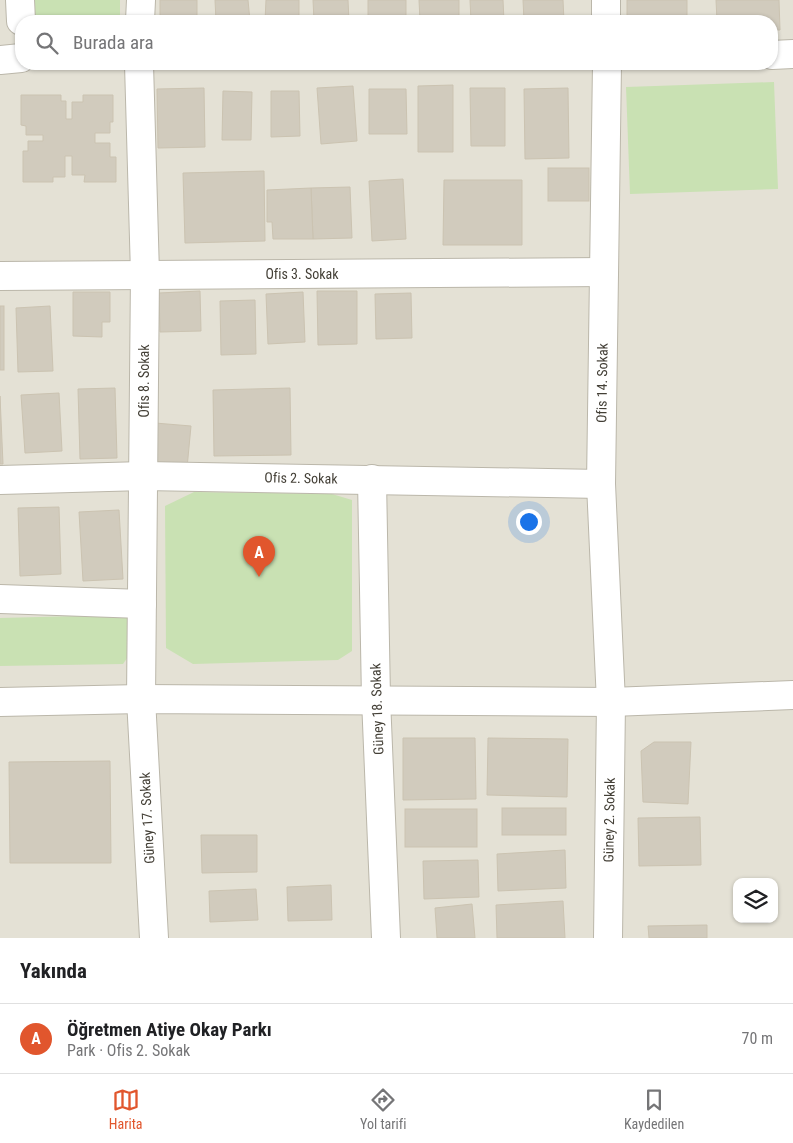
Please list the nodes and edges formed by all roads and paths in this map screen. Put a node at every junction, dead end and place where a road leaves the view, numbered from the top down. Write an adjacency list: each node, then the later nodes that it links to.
1 (20, 0): 4 (street)
2 (141, 0): 5 (street)
3 (606, 0): 6 (street)
4 (21, 15)
5 (140, 15)
6 (606, 15)
7 (778, 54): 8 (street)
8 (793, 54)
9 (15, 59): 10 (street)
10 (0, 60)
11 (139, 70): 14 (street, Ofis 8. Sokak)
12 (607, 70): 13 (street, Ofis 14. Sokak)
13 (604, 272): 14 (street, Ofis 3. Sokak); 19 (street, Ofis 14. Sokak)
14 (145, 274): 15 (street, Ofis 3. Sokak); 16 (street, Ofis 8. Sokak)
15 (0, 276)
16 (144, 476): 17 (street, Ofis 2. Sokak); 18 (street, Ofis 2. Sokak); 21 (street, Ofis 8. Sokak)
17 (372, 479): 19 (street, Ofis 2. Sokak); 24 (street, Güney 18. Sokak)
18 (0, 480)
19 (601, 484): 26 (street, Ofis 14. Sokak)
20 (0, 599): 21 (street)
21 (142, 604): 23 (street, Ofis 8. Sokak)
22 (793, 694): 26 (street)
23 (141, 699): 24 (street); 25 (street); 27 (street, Güney 17. Sokak)
24 (376, 699): 26 (street); 28 (street, Güney 18. Sokak)
25 (0, 702)
26 (611, 702): 29 (street, Güney 2. Sokak)
27 (154, 938)
28 (386, 938)
29 (608, 938)

